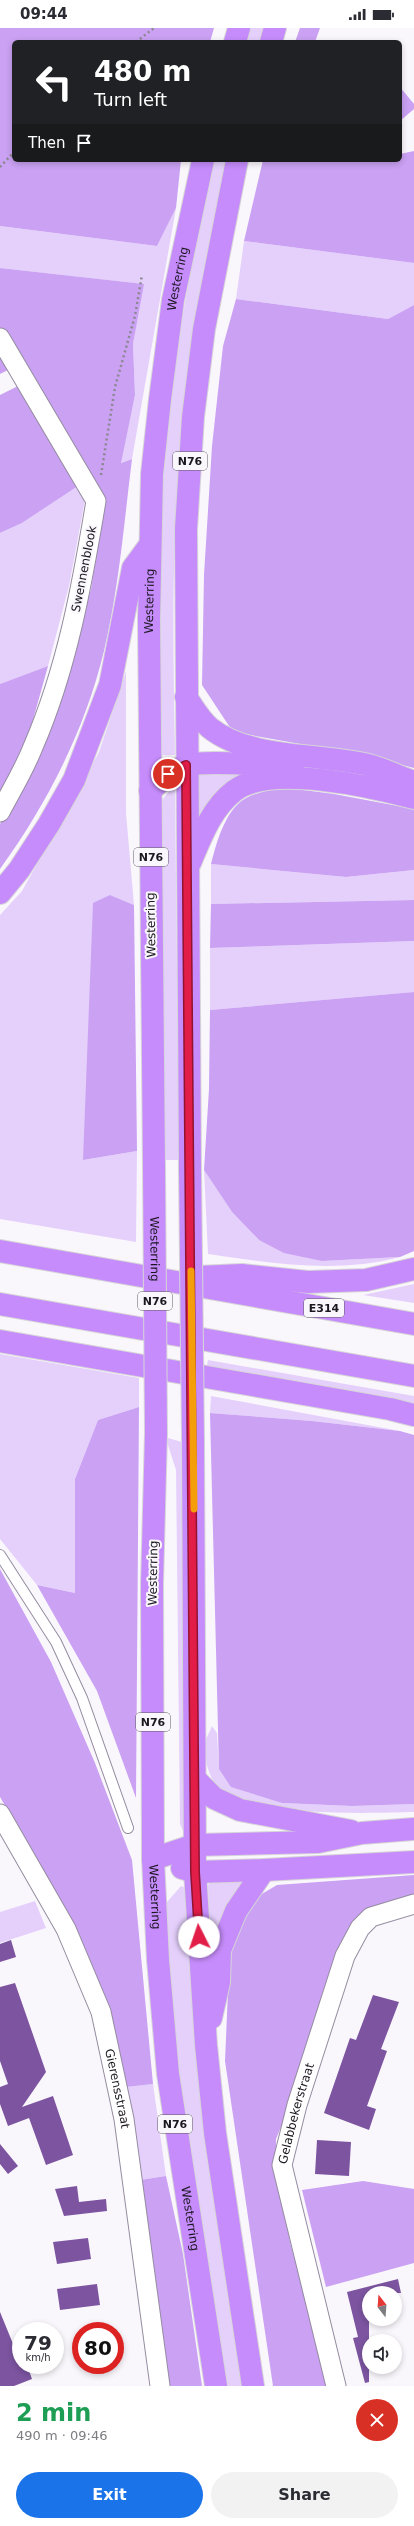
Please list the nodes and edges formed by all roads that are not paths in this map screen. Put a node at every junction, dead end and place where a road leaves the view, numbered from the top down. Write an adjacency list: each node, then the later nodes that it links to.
1 (239, 28): 3 (highway)
2 (275, 28): 4 (highway)
3 (236, 40)
4 (272, 40)
5 (203, 162): 8 (highway, Westerring / N76)
6 (237, 162): 9 (highway, N76)
7 (0, 338): 15 (street, Swennenblook)
8 (150, 545): 13 (highway, Westerring / N76); 17 (highway)
9 (186, 697): 10 (highway, N76); 11 (highway)
10 (186, 765): 11 (highway); 13 (highway); 16 (highway, N76)
11 (390, 774): 12 (highway)
12 (414, 782)
13 (150, 791): 33 (highway, Westerring / N76, bridge)
14 (414, 798): 16 (highway)
15 (0, 812)
16 (187, 869): 27 (highway, N76, bridge)
17 (0, 893)
18 (0, 1251): 20 (highway, E314)
19 (414, 1269): 20 (highway)
20 (157, 1279): 22 (highway, E314)
21 (0, 1304): 24 (highway)
22 (414, 1324)
23 (0, 1341): 25 (highway)
24 (414, 1376)
25 (414, 1416)
26 (0, 1555): 29 (lane)
27 (196, 1780): 31 (highway); 32 (highway, N76)
28 (0, 1814): 39 (street, Gierensstraat)
29 (128, 1828)
30 (414, 1829): 31 (highway)
31 (362, 1833): 32 (highway)
32 (195, 1845): 33 (highway); 36 (highway, N76)
33 (154, 1859): 36 (highway); 40 (highway, Westerring / N76)
34 (414, 1862): 35 (highway)
35 (264, 1870): 36 (highway); 38 (highway)
36 (195, 1872): 38 (highway, N76)
37 (414, 1904): 42 (street, Gelabbekerstraat)
38 (206, 2045): 41 (highway, N76)
39 (160, 2386)
40 (216, 2386)
41 (253, 2386)
42 (336, 2386)

